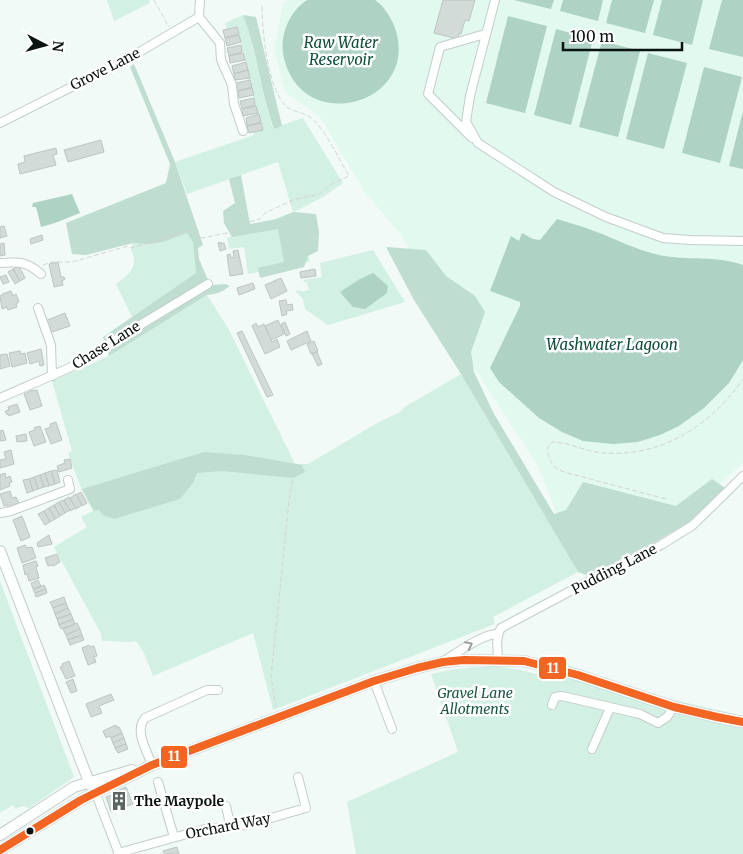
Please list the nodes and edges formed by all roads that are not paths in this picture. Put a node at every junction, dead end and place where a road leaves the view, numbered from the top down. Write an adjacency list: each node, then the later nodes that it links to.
1 (200, 0): 3 (street)
2 (495, 0): 4 (street)
3 (199, 16): 5 (street, Grove Lane); 6 (street)
4 (485, 34): 7 (street); 7 (street)
5 (0, 123)
6 (243, 131)
7 (478, 143): 8 (street)
8 (743, 241)
9 (0, 263): 10 (street)
10 (41, 274)
11 (208, 284): 13 (street, Chase Lane)
12 (38, 308): 13 (street)
13 (52, 376): 14 (street, Chase Lane)
14 (0, 398)
15 (743, 476): 19 (street, Pudding Lane)
16 (68, 480): 17 (street)
17 (0, 513)
18 (0, 551): 32 (main road)
19 (498, 634): 20 (street); 21 (street, Pudding Lane, one-way to 19)
20 (498, 661): 21 (main road); 25 (main road)
21 (443, 662): 22 (main road)
22 (374, 681): 28 (street); 30 (main road)
23 (218, 690): 30 (street)
24 (552, 705): 26 (street)
25 (674, 706): 26 (street); 27 (main road)
26 (610, 708): 29 (street)
27 (743, 722)
28 (392, 728)
29 (592, 749)
30 (151, 765): 32 (main road); 34 (main road)
31 (298, 777): 36 (street)
32 (90, 782): 34 (main road); 38 (main road)
33 (158, 782): 41 (street)
34 (96, 794): 38 (main road); 42 (main road); 43 (street)
35 (226, 806): 39 (street)
36 (306, 808): 37 (street); 39 (street, Orchard Way)
37 (308, 817)
38 (25, 820): 40 (main road)
39 (228, 826): 41 (street, Orchard Way)
40 (0, 835)
41 (174, 837): 43 (street, Orchard Way)
42 (6, 849)
43 (118, 854)

